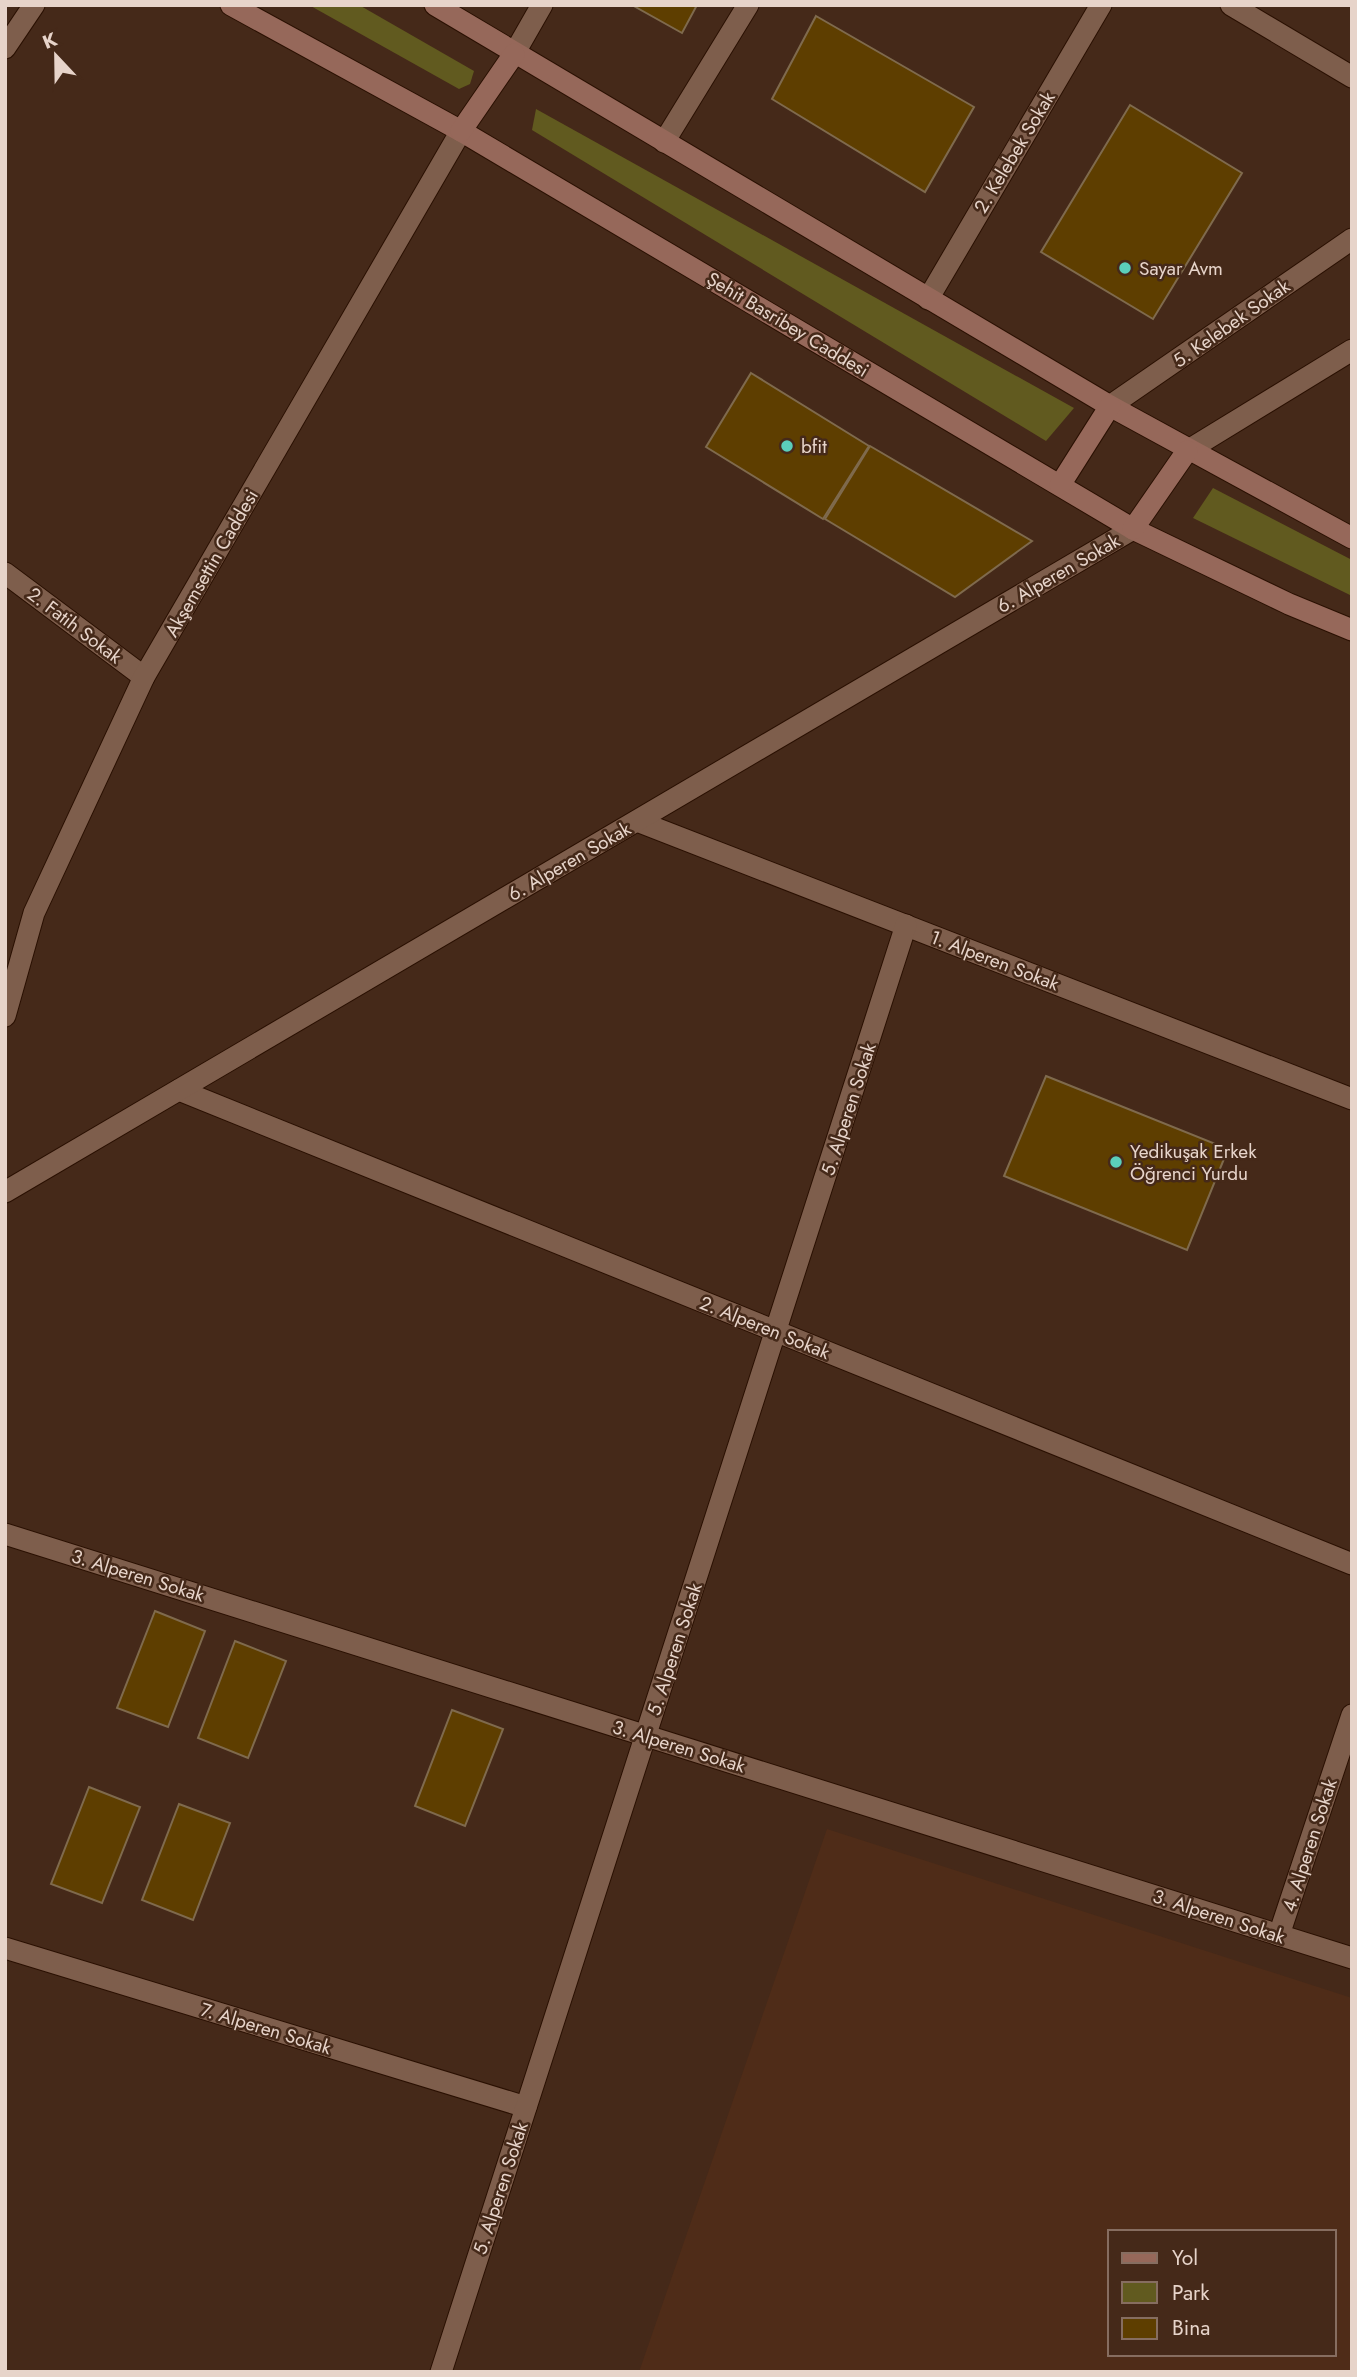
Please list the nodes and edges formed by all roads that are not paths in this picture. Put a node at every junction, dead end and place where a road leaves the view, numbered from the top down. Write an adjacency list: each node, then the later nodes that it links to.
1 (34, 5): 8 (street)
2 (231, 5): 11 (street, Şehit Basribey Caddesi)
3 (435, 5): 9 (street)
4 (542, 5): 9 (street)
5 (748, 5): 12 (street)
6 (1101, 5): 14 (street, 2. Kelebek Sokak)
7 (1231, 5): 10 (street)
8 (5, 48)
9 (514, 54): 11 (street); 12 (street)
10 (1352, 78)
11 (461, 131): 18 (street, Şehit Basribey Caddesi); 23 (street, Akşemsettin Caddesi)
12 (664, 142): 14 (street)
13 (1352, 239): 16 (street, 5. Kelebek Sokak)
14 (928, 299): 16 (street)
15 (1352, 350): 17 (street)
16 (1110, 406): 17 (street); 18 (street)
17 (1187, 451): 19 (street); 20 (street)
18 (1060, 485): 19 (street, Şehit Basribey Caddesi)
19 (1133, 529): 22 (street, Şehit Basribey Caddesi); 24 (street, 6. Alperen Sokak)
20 (1352, 538)
21 (5, 573): 23 (street, 2. Fatih Sokak)
22 (1352, 630)
23 (144, 677): 26 (street, Akşemsettin Caddesi)
24 (637, 821): 25 (street, 1. Alperen Sokak); 27 (street, 6. Alperen Sokak)
25 (906, 925): 28 (street, 1. Alperen Sokak); 30 (street, 5. Alperen Sokak)
26 (5, 1016)
27 (179, 1090): 29 (street, 6. Alperen Sokak); 30 (street, 2. Alperen Sokak)
28 (1352, 1099)
29 (5, 1192)
30 (776, 1332): 32 (street, 2. Alperen Sokak); 34 (street, 5. Alperen Sokak)
31 (5, 1534): 34 (street, 3. Alperen Sokak)
32 (1352, 1564)
33 (1352, 1715): 35 (street, 4. Alperen Sokak)
34 (646, 1735): 35 (street, 3. Alperen Sokak); 38 (street, 5. Alperen Sokak)
35 (1279, 1935): 37 (street, 3. Alperen Sokak)
36 (5, 1948): 38 (street, 7. Alperen Sokak)
37 (1352, 1958)
38 (526, 2107): 39 (street, 5. Alperen Sokak)
39 (441, 2372)

